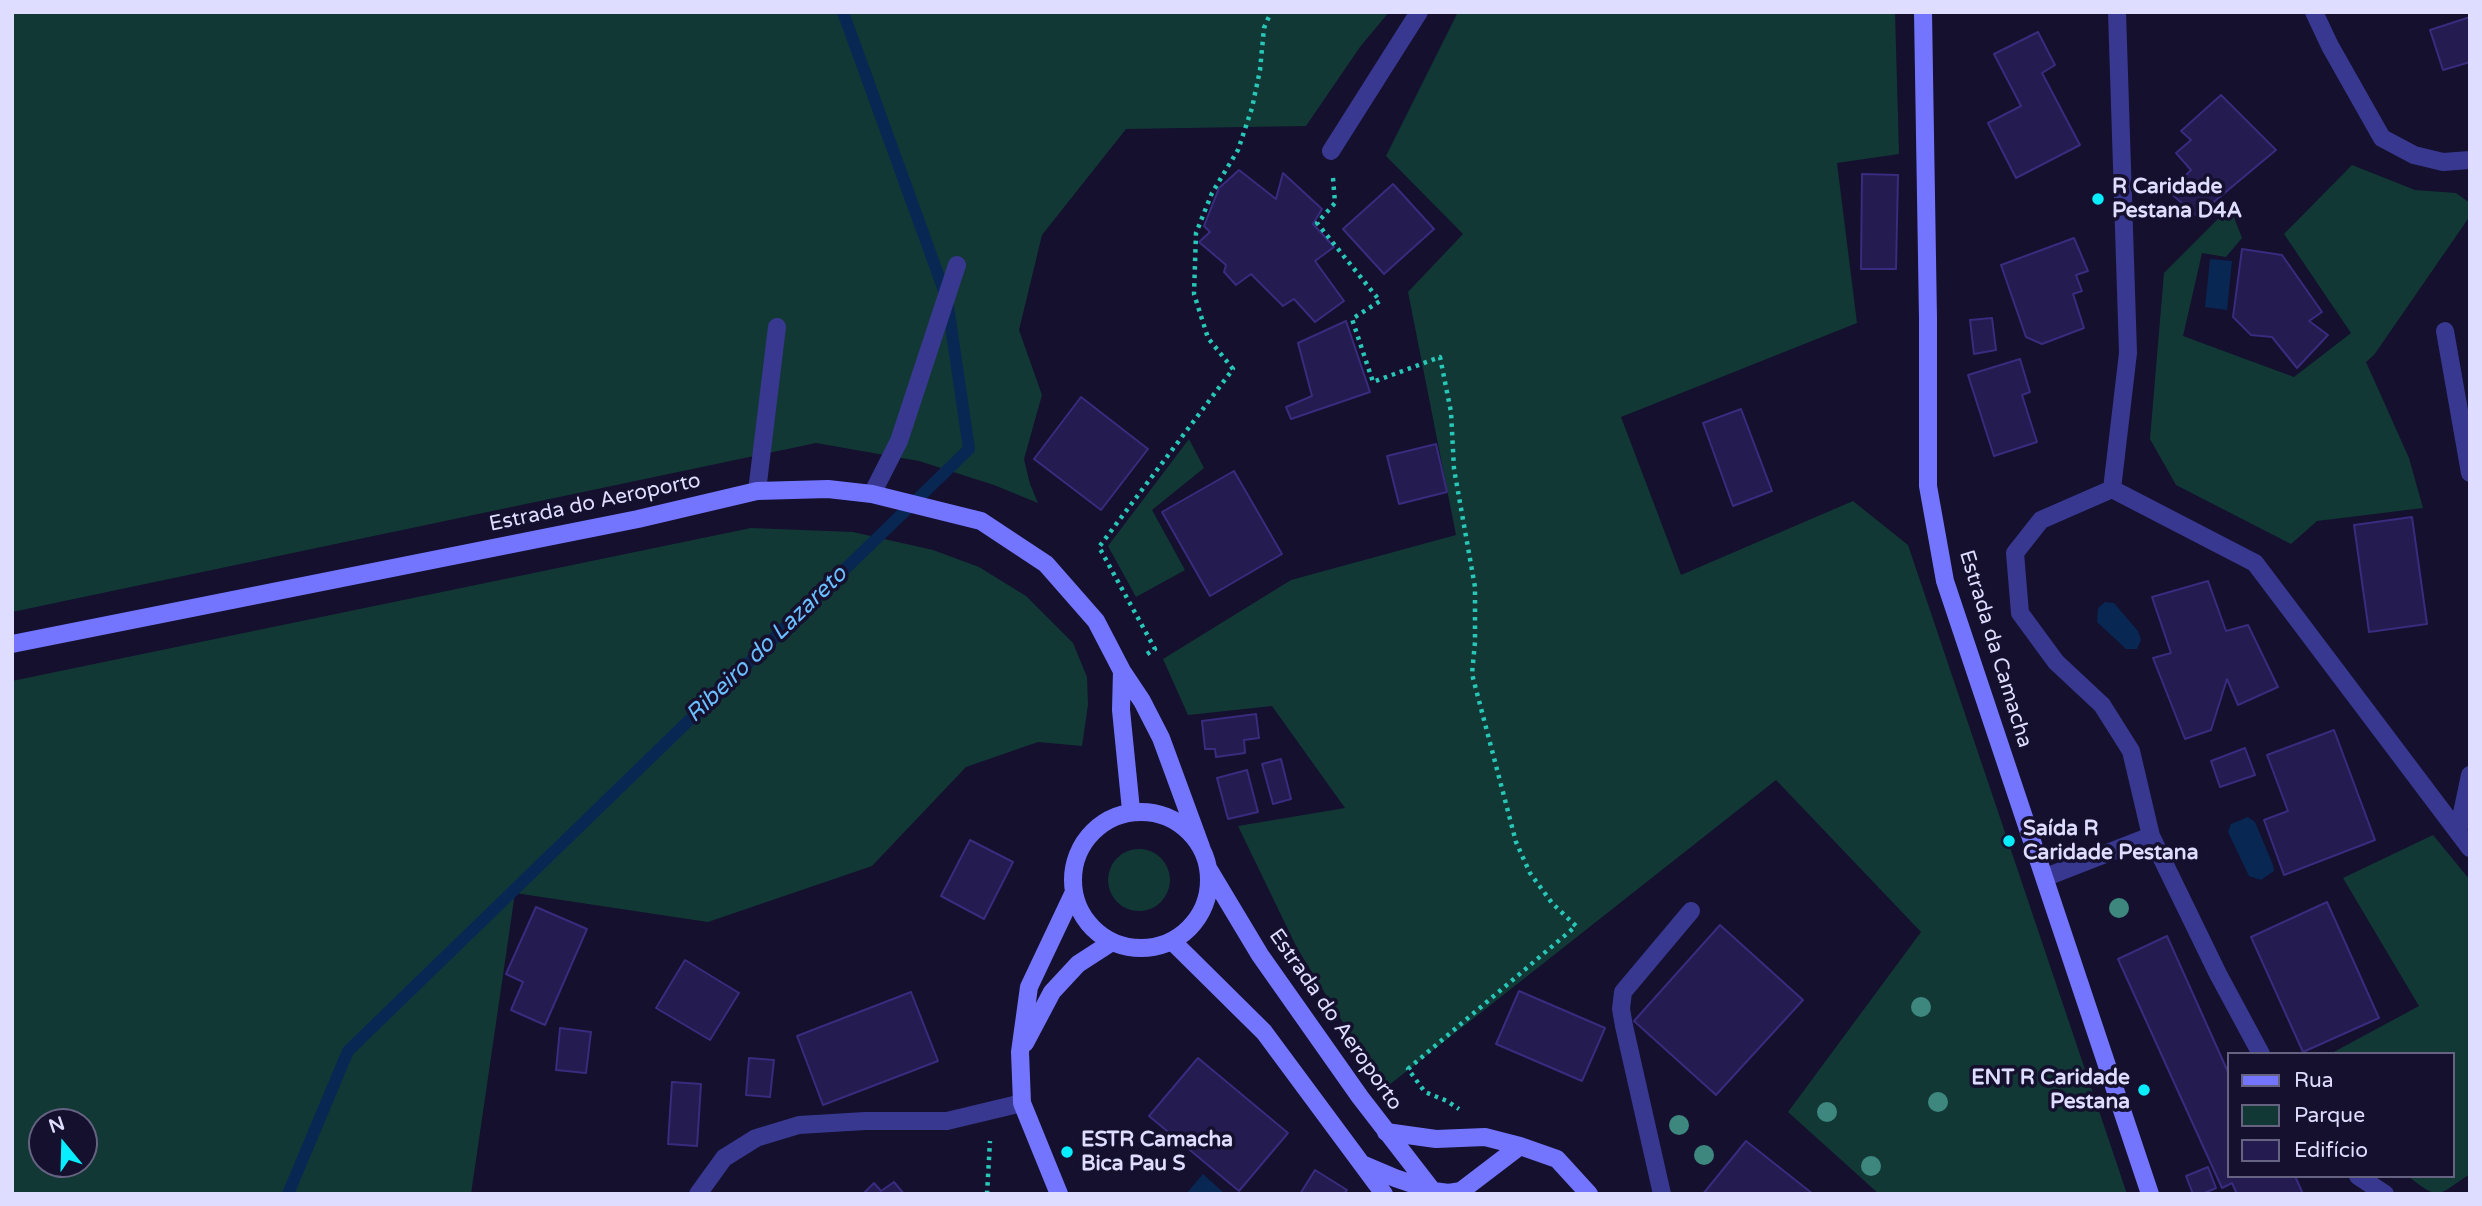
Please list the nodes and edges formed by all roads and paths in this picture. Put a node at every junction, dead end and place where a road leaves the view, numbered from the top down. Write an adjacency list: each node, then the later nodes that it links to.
1 (1271, 12): 17 (path)
2 (1419, 12): 6 (street)
3 (1923, 12): 26 (main road, Estrada da Camacha)
4 (2117, 12): 13 (street)
5 (2314, 12): 7 (street)
6 (1331, 151)
7 (2470, 160)
8 (957, 265): 15 (street)
9 (1380, 301): 34 (path)
10 (777, 327): 14 (street)
11 (2445, 331): 12 (street)
12 (2470, 473)
13 (2112, 489): 21 (street); 22 (street)
14 (757, 491): 15 (main road, Estrada do Aeroporto); 16 (main road, Estrada do Aeroporto)
15 (872, 494): 18 (main road, Estrada do Aeroporto)
16 (12, 644)
17 (1147, 654)
18 (1122, 671): 20 (main road, Estrada do Aeroporto); 23 (main road, Estrada do Aeroporto)
19 (2470, 775): 21 (street)
20 (1131, 810): 23 (main road); 27 (main road)
21 (2458, 832): 24 (street)
22 (2151, 836): 26 (street); 32 (street)
23 (1201, 847): 25 (main road)
24 (2470, 848)
25 (1209, 870): 29 (main road); 35 (main road, Estrada do Aeroporto)
26 (2046, 877): 47 (main road, Estrada da Camacha)
27 (1073, 894): 30 (main road); 31 (main road)
28 (1691, 911): 46 (street)
29 (1172, 941): 30 (main road); 38 (main road)
30 (1112, 942): 31 (main road)
31 (1020, 1052): 33 (main road)
32 (2260, 1052)
33 (1022, 1103): 41 (street); 43 (main road)
34 (1460, 1119)
35 (1386, 1132): 36 (main road); 40 (main road, Estrada do Aeroporto)
36 (1520, 1146): 40 (main road); 45 (main road)
37 (989, 1156): 42 (path)
38 (1360, 1163): 40 (main road); 44 (main road)
39 (2361, 1178): 48 (street)
40 (1434, 1192)
41 (698, 1194)
42 (987, 1194)
43 (1059, 1194)
44 (1384, 1194)
45 (1589, 1194)
46 (1662, 1194)
47 (2150, 1194)
48 (2385, 1194)

